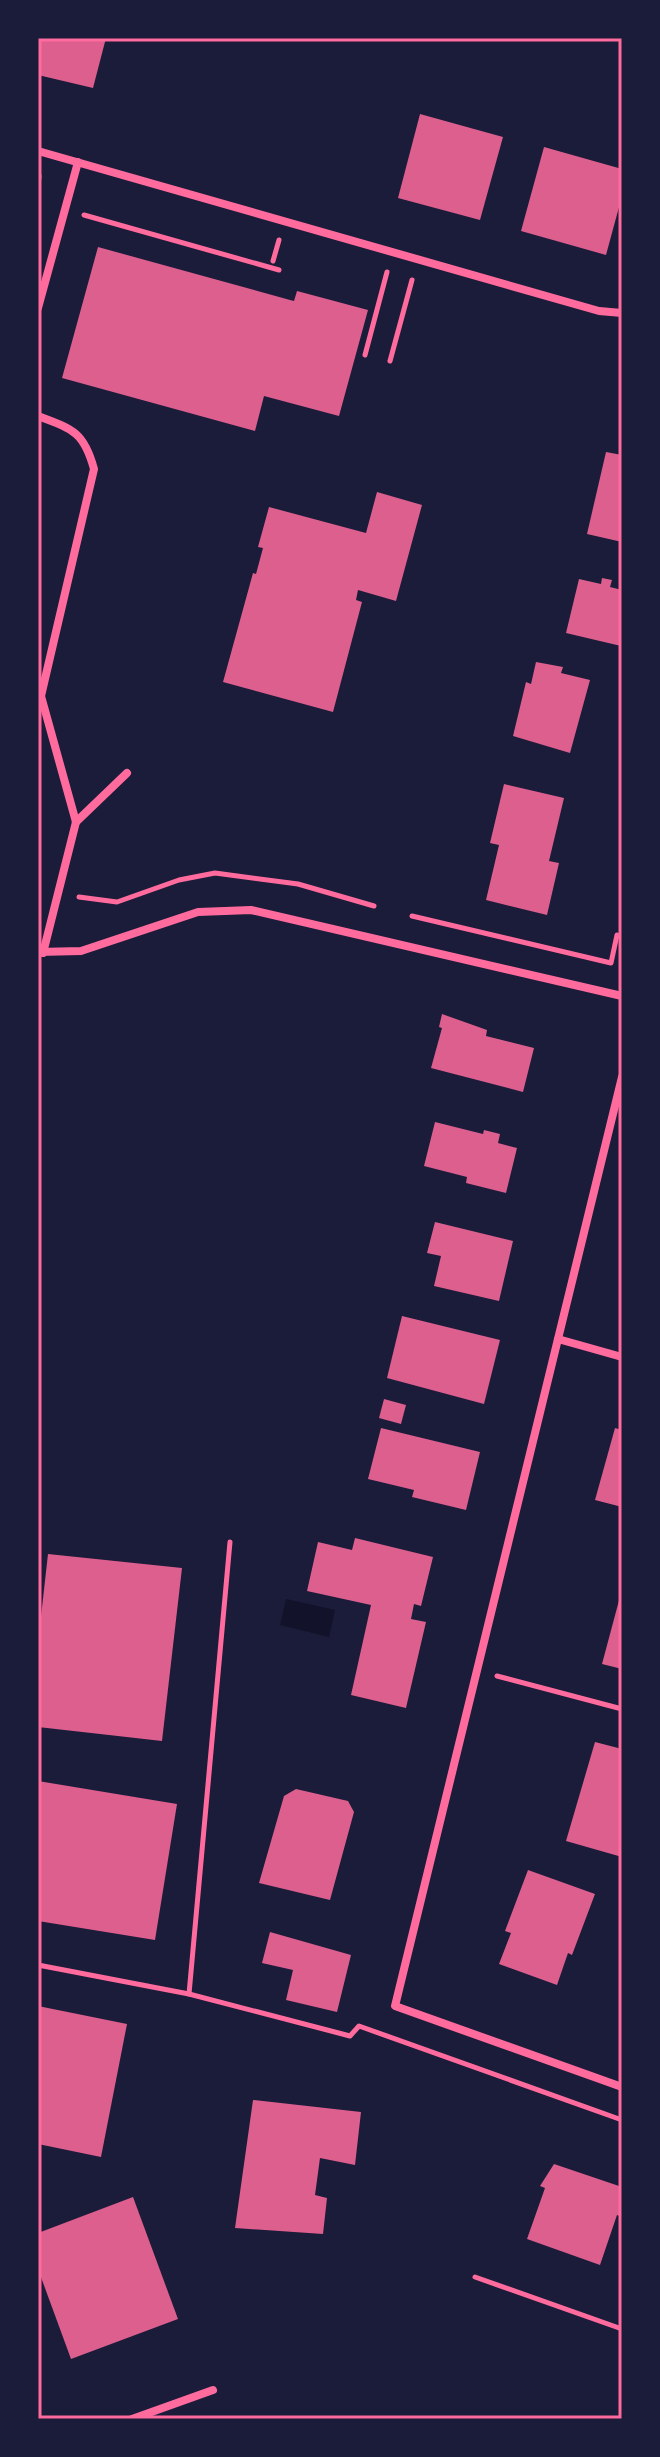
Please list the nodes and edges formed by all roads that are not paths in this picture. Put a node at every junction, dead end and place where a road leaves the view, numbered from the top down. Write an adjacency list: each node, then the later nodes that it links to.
1 (38, 151): 2 (street)
2 (78, 162): 3 (street); 4 (street)
3 (38, 308)
4 (622, 313)
5 (38, 416): 7 (street)
6 (127, 773): 7 (street)
7 (76, 822): 8 (street)
8 (40, 952): 9 (street)
9 (622, 996)
10 (622, 1077): 11 (street)
11 (558, 1339): 12 (street); 13 (street)
12 (622, 1357)
13 (622, 2087)
14 (213, 2390): 15 (street)
15 (132, 2419)

